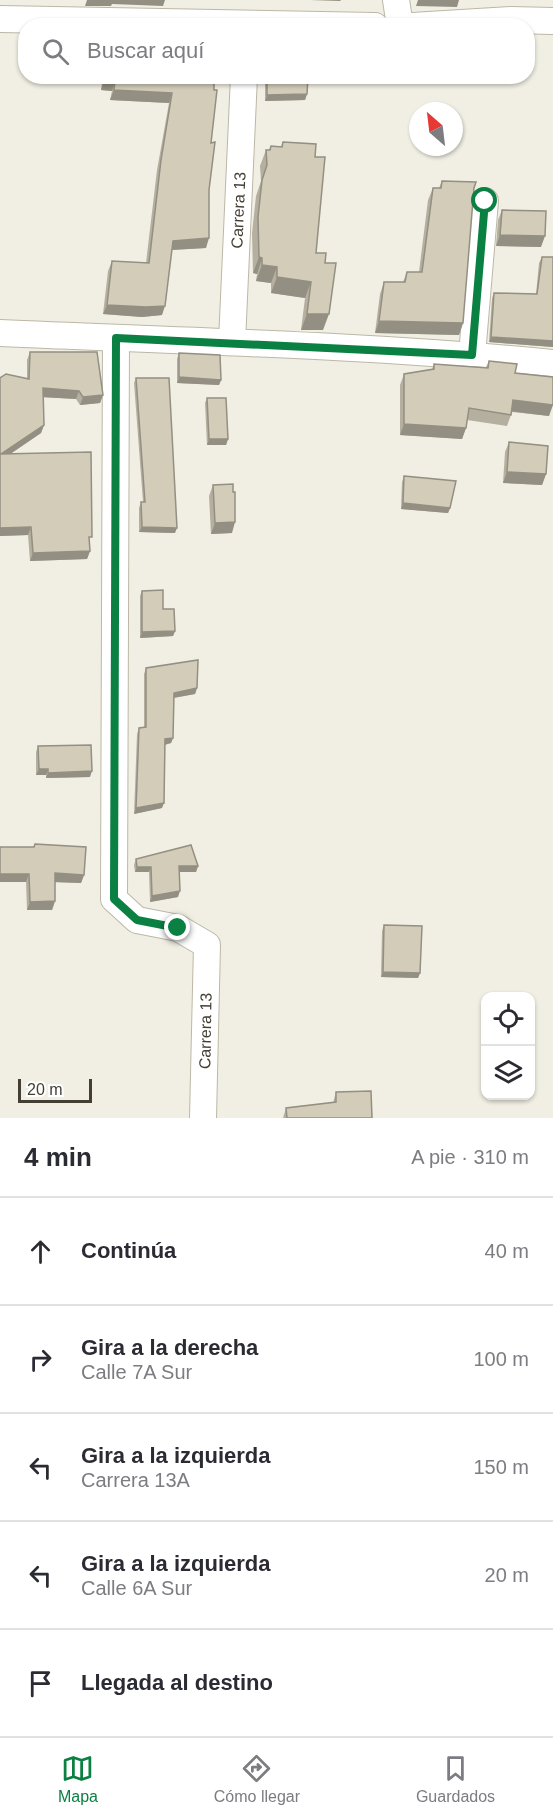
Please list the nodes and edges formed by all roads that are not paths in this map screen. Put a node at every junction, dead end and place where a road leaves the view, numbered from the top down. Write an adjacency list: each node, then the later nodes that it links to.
1 (396, 0): 6 (street)
2 (509, 10): 7 (street); 10 (street)
3 (246, 16): 4 (street); 5 (street)
4 (82, 18)
5 (272, 18)
6 (399, 18)
7 (460, 18)
8 (0, 19): 9 (street)
9 (18, 19)
10 (553, 21)
11 (244, 84): 15 (street, Carrera 13)
12 (485, 201): 16 (street)
13 (0, 333): 14 (street)
14 (116, 338): 15 (street); 18 (street, Carrera 13)
15 (232, 342): 16 (street)
16 (472, 355): 17 (street)
17 (553, 363)
18 (203, 1118)

